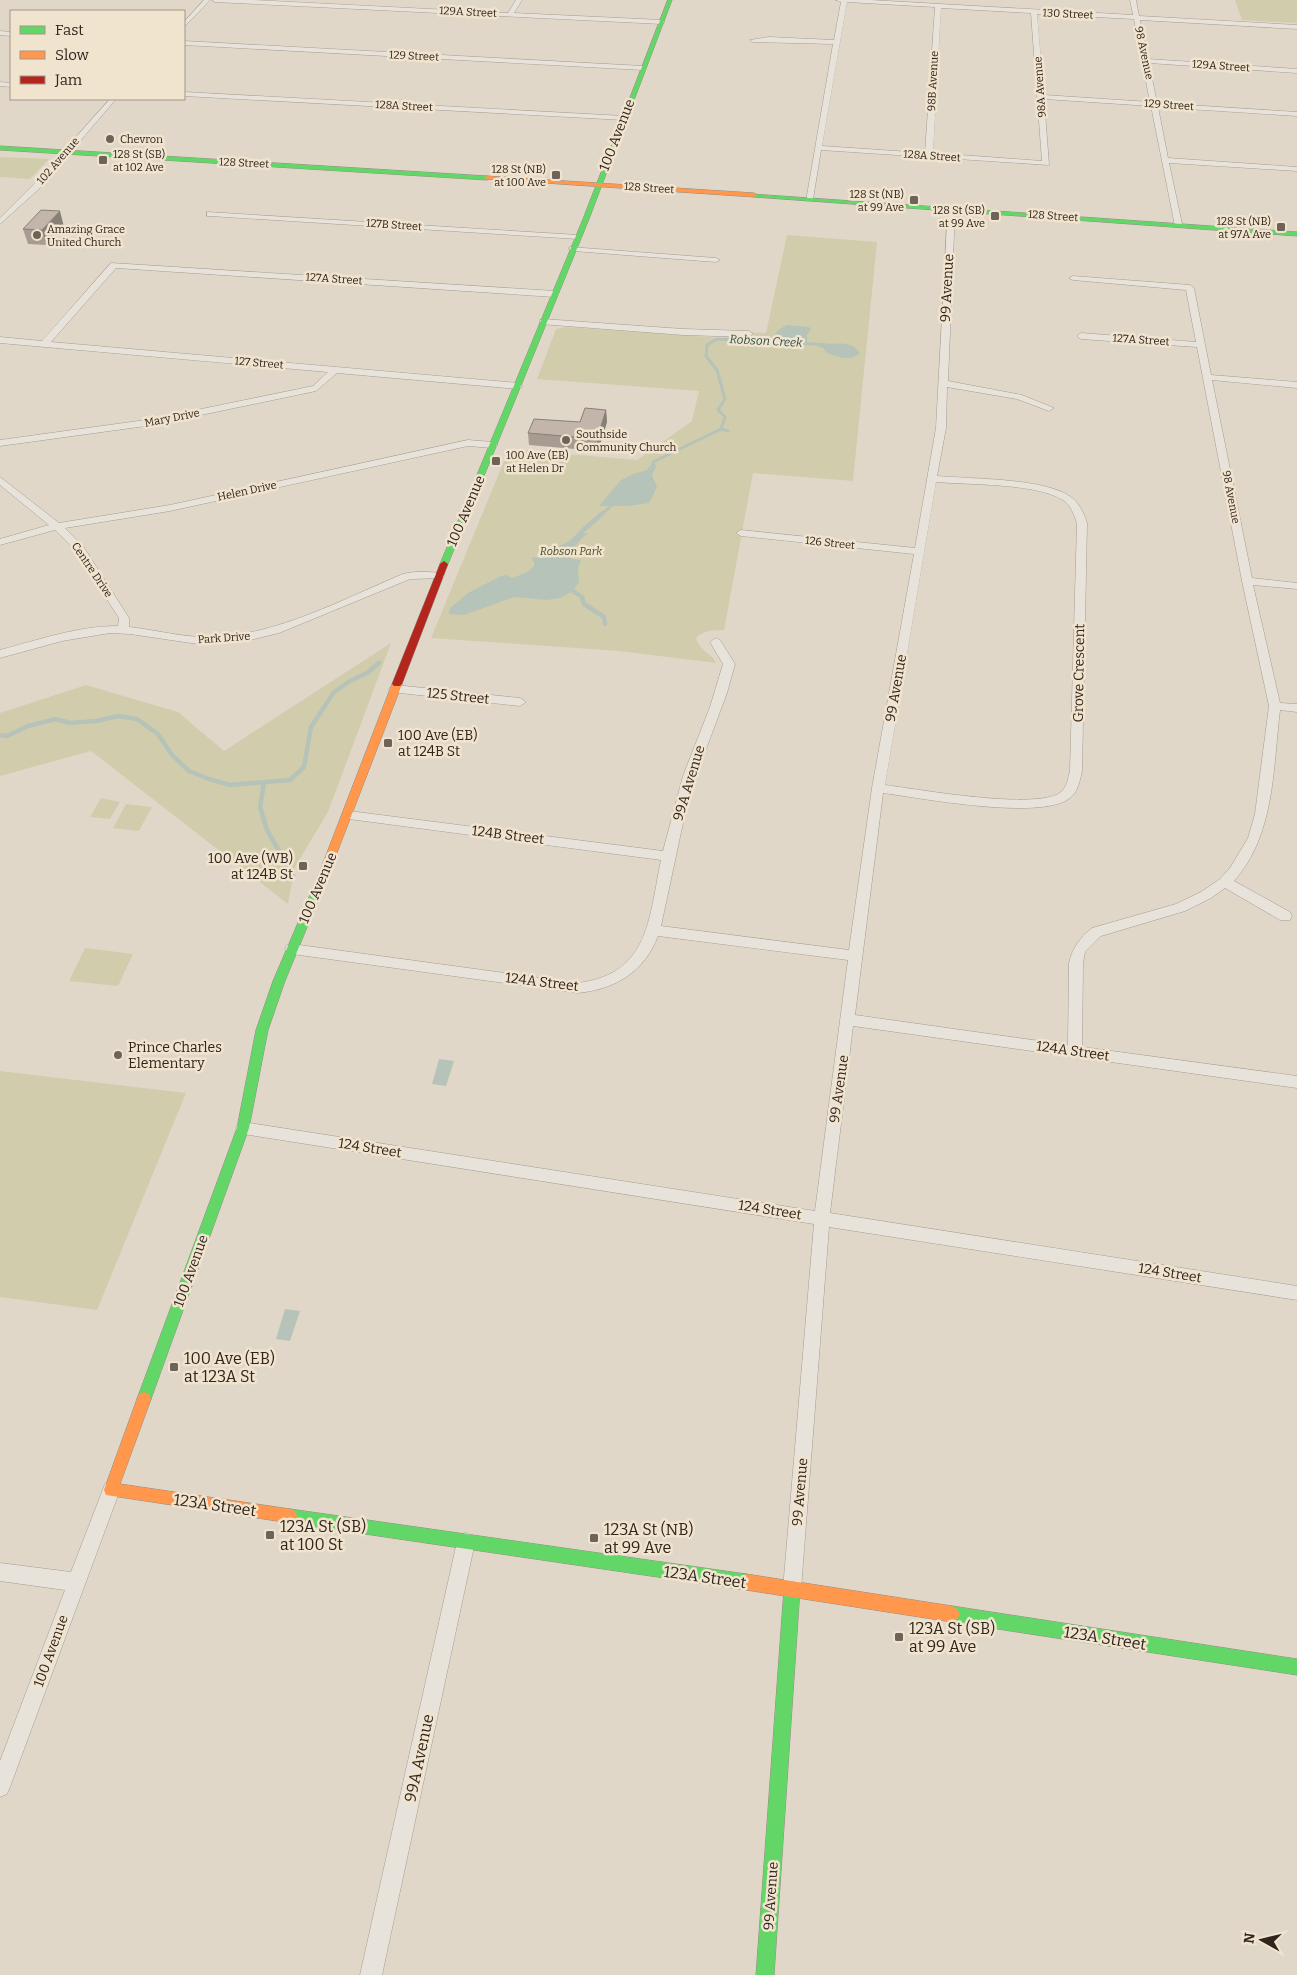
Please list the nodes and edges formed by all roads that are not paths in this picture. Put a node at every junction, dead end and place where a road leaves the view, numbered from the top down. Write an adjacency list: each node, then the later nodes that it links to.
1 (207, 0): 19 (street)
2 (215, 0): 10 (street, 129A Street)
3 (417, 0): 13 (street)
4 (519, 0): 16 (street)
5 (670, 0): 18 (street, 100 Avenue)
6 (839, 0): 7 (street, 130 Street)
7 (844, 0): 11 (street, 130 Street); 22 (street)
8 (1010, 0): 14 (street)
9 (1133, 0): 17 (street, 98 Avenue)
10 (313, 2): 13 (street, 129A Street)
11 (902, 2): 12 (street, 130 Street)
12 (938, 6): 14 (street, 130 Street); 36 (street, 98B Avenue)
13 (410, 10): 16 (street, 129A Street)
14 (1011, 10): 15 (street, 130 Street)
15 (1034, 12): 17 (street, 130 Street); 28 (street, 98A Avenue)
16 (510, 14): 18 (street, 129A Street)
17 (1136, 18): 20 (street, 130 Street); 24 (street, 98 Avenue)
18 (662, 22): 25 (street, 100 Avenue)
19 (185, 24)
20 (1297, 27)
21 (752, 40): 22 (street)
22 (836, 42): 34 (street)
23 (185, 43): 25 (street, 129 Street)
24 (1146, 61): 26 (street, 129A Street); 30 (street, 98 Avenue)
25 (643, 68): 32 (street, 100 Avenue)
26 (1297, 71)
27 (185, 94): 32 (street, 128A Street)
28 (1041, 97): 30 (street, 129 Street); 38 (street, 98A Avenue)
29 (112, 100): 35 (street, 102 Avenue)
30 (1154, 104): 31 (street, 129 Street); 37 (street, 98 Avenue)
31 (1297, 114)
32 (624, 118): 40 (street, 100 Avenue)
33 (0, 148): 35 (street, 128 Street)
34 (818, 148): 36 (street, 128A Street); 41 (street)
35 (66, 152): 40 (street, 128 Street); 44 (street, 102 Avenue)
36 (929, 155): 38 (street, 128A Street)
37 (1164, 160): 39 (street); 45 (street, 98 Avenue)
38 (1046, 163)
39 (1297, 169)
40 (599, 184): 41 (street, 128 Street); 47 (street, 100 Avenue)
41 (809, 199): 42 (street, 128 Street)
42 (951, 209): 45 (street, 128 Street); 60 (street, 99 Avenue)
43 (210, 214): 47 (street, 127B Street)
44 (0, 222)
45 (1178, 224): 46 (street, 128 Street)
46 (1297, 234)
47 (578, 237): 48 (street, 100 Avenue)
48 (573, 249): 49 (street); 51 (street, 100 Avenue)
49 (716, 260)
50 (1073, 278): 57 (street, 98 Avenue)
51 (555, 294): 52 (street, 100 Avenue); 56 (street, 127A Street)
52 (543, 322): 53 (street); 62 (street, 100 Avenue)
53 (749, 334)
54 (1081, 336): 57 (street, 127A Street)
55 (0, 340): 56 (street, 127 Street)
56 (43, 344): 58 (street, 127 Street)
57 (1201, 345): 59 (street, 98 Avenue)
58 (335, 370): 62 (street, 127 Street); 64 (street, Mary Drive)
59 (1208, 377): 61 (street); 73 (street, 98 Avenue)
60 (942, 383): 63 (street); 66 (street, 99 Avenue)
61 (1297, 385)
62 (518, 386): 65 (street, 100 Avenue)
63 (1049, 408)
64 (0, 443)
65 (493, 445): 68 (street, Helen Drive); 72 (street, 100 Avenue)
66 (933, 479): 71 (street, 99 Avenue); 82 (street, Grove Crescent)
67 (0, 480): 68 (street, Centre Drive)
68 (57, 526): 70 (street, Helen Drive); 75 (street, Centre Drive)
69 (741, 533): 71 (street, 126 Street)
70 (0, 542)
71 (920, 552): 82 (street, 99 Avenue)
72 (439, 576): 75 (street, Park Drive); 78 (street, 100 Avenue)
73 (1247, 581): 74 (street); 80 (street, 98 Avenue)
74 (1297, 586)
75 (123, 630): 77 (street, Park Drive)
76 (716, 642): 84 (street, 99A Avenue)
77 (0, 654)
78 (395, 689): 79 (street, 125 Street); 83 (street, 100 Avenue)
79 (520, 702)
80 (1275, 706): 81 (street); 85 (street)
81 (1297, 708)
82 (878, 788): 89 (street, 99 Avenue)
83 (348, 814): 84 (street, 124B Street); 88 (street, 100 Avenue)
84 (668, 856): 87 (street, 99A Avenue)
85 (1225, 882): 86 (street); 91 (street)
86 (1285, 916)
87 (654, 930): 88 (street, 124A Street); 89 (street)
88 (292, 948): 93 (street, 100 Avenue)
89 (855, 956): 90 (street, 99 Avenue)
90 (848, 1020): 91 (street, 124A Street); 94 (street, 99 Avenue)
91 (1075, 1051): 92 (street, 124A Street)
92 (1297, 1082)
93 (243, 1128): 94 (street, 124 Street); 96 (street, 100 Avenue)
94 (822, 1218): 95 (street, 124 Street); 100 (street, 99 Avenue)
95 (1297, 1292)
96 (111, 1490): 97 (street, 123A Street); 99 (street, 100 Avenue)
97 (466, 1542): 100 (street, 123A Street); 103 (street, 99A Avenue)
98 (0, 1572): 99 (street)
99 (76, 1582): 102 (street, 100 Avenue)
100 (792, 1589): 101 (street, 123A Street); 104 (street, 99 Avenue)
101 (1297, 1667)
102 (0, 1787)
103 (371, 1975)
104 (766, 1975)

